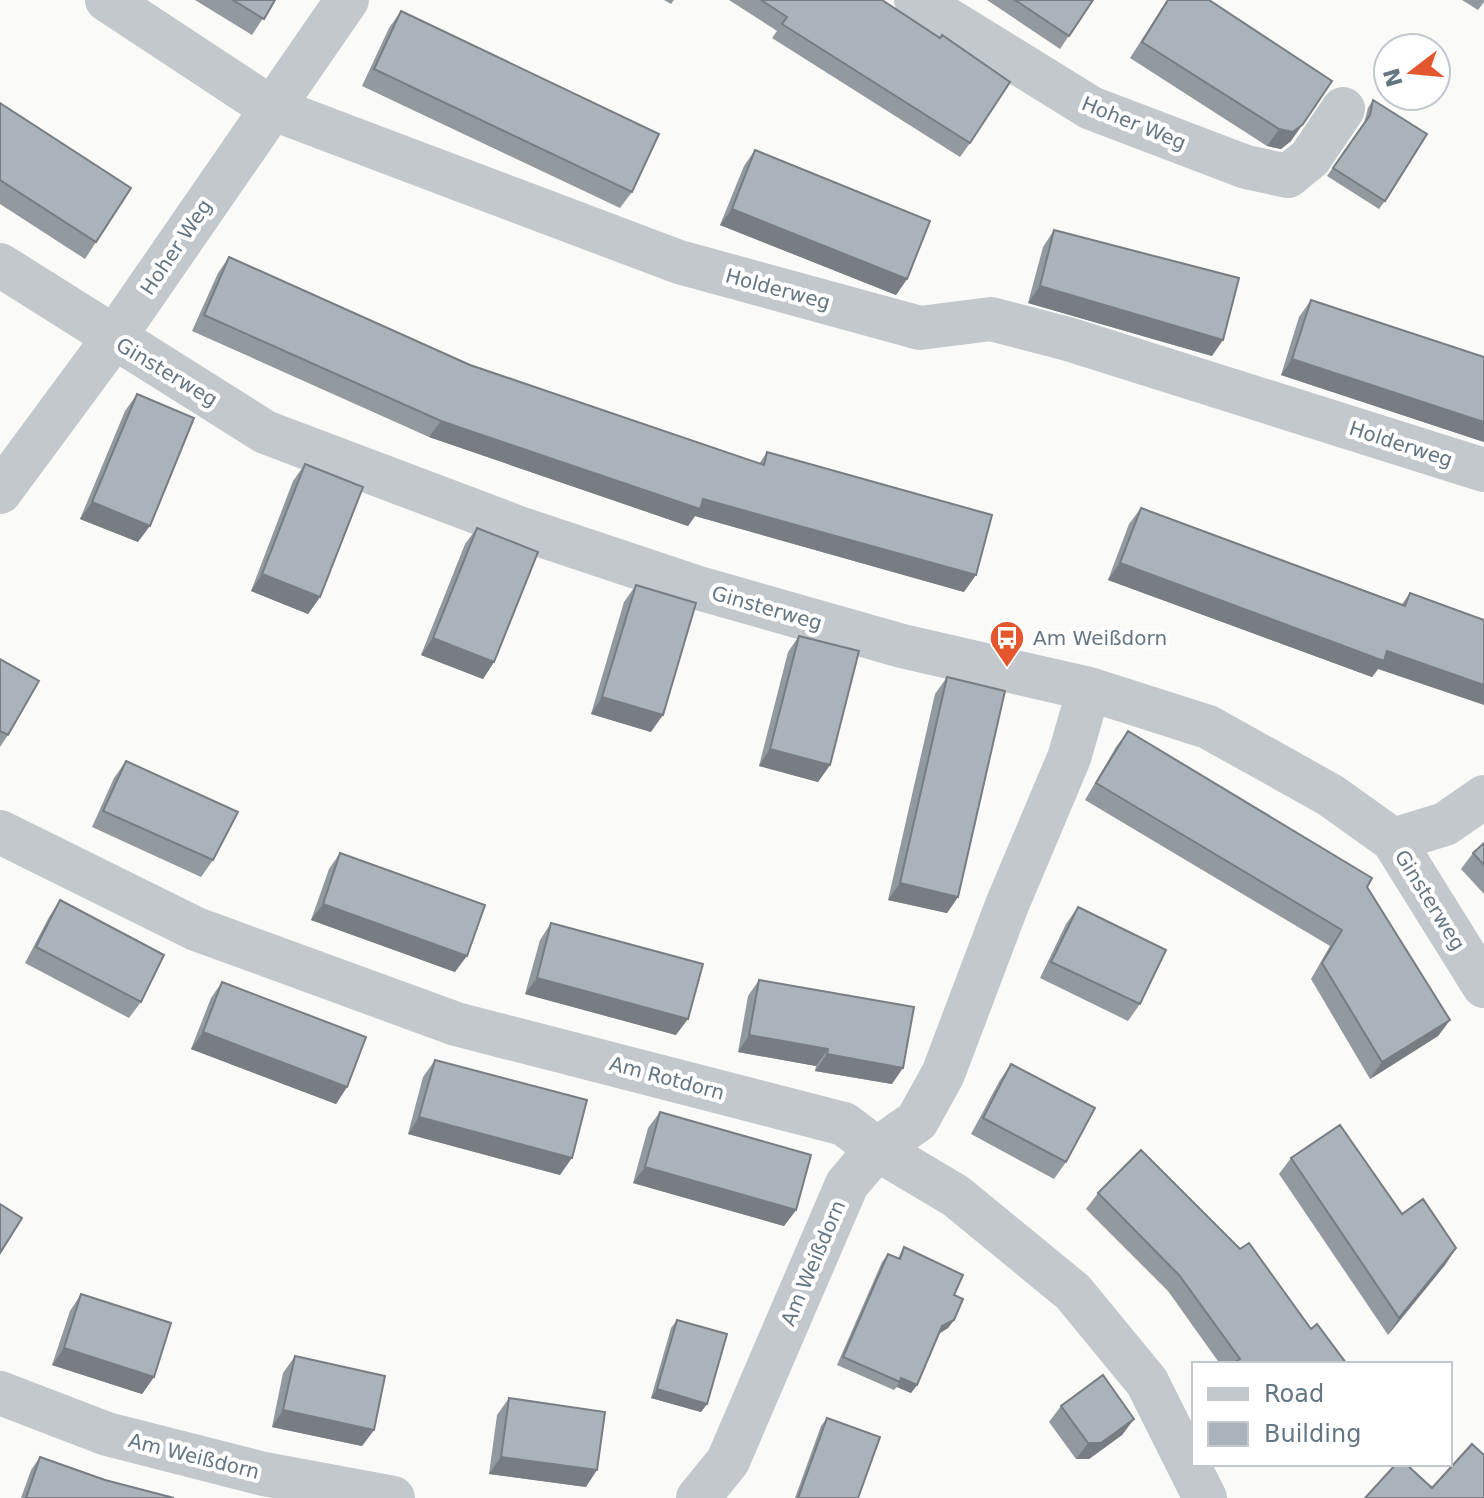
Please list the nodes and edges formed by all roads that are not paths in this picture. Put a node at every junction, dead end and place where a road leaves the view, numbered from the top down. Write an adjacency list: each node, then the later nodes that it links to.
1 (107, 0): 4 (street, Holderweg)
2 (347, 0): 4 (street, Hoher Weg)
3 (916, 0): 5 (street, Hoher Weg)
4 (271, 108): 7 (street, Hoher Weg); 8 (street, Holderweg)
5 (1343, 109)
6 (0, 265): 7 (street, Ginsterweg)
7 (113, 339): 9 (street, Hoher Weg); 10 (street, Ginsterweg)
8 (1484, 470)
9 (0, 492)
10 (1089, 689): 13 (street, Ginsterweg); 15 (street, Am Weißdorn)
11 (1484, 797): 13 (street)
12 (0, 832): 15 (street, Am Rotdorn)
13 (1393, 840): 14 (street, Ginsterweg)
14 (1484, 986)
15 (877, 1149): 18 (street, Am Weißdorn); 19 (street, Am Rotdorn)
16 (0, 1393): 17 (street, Am Weißdorn)
17 (393, 1498)
18 (698, 1498)
19 (1205, 1498)

